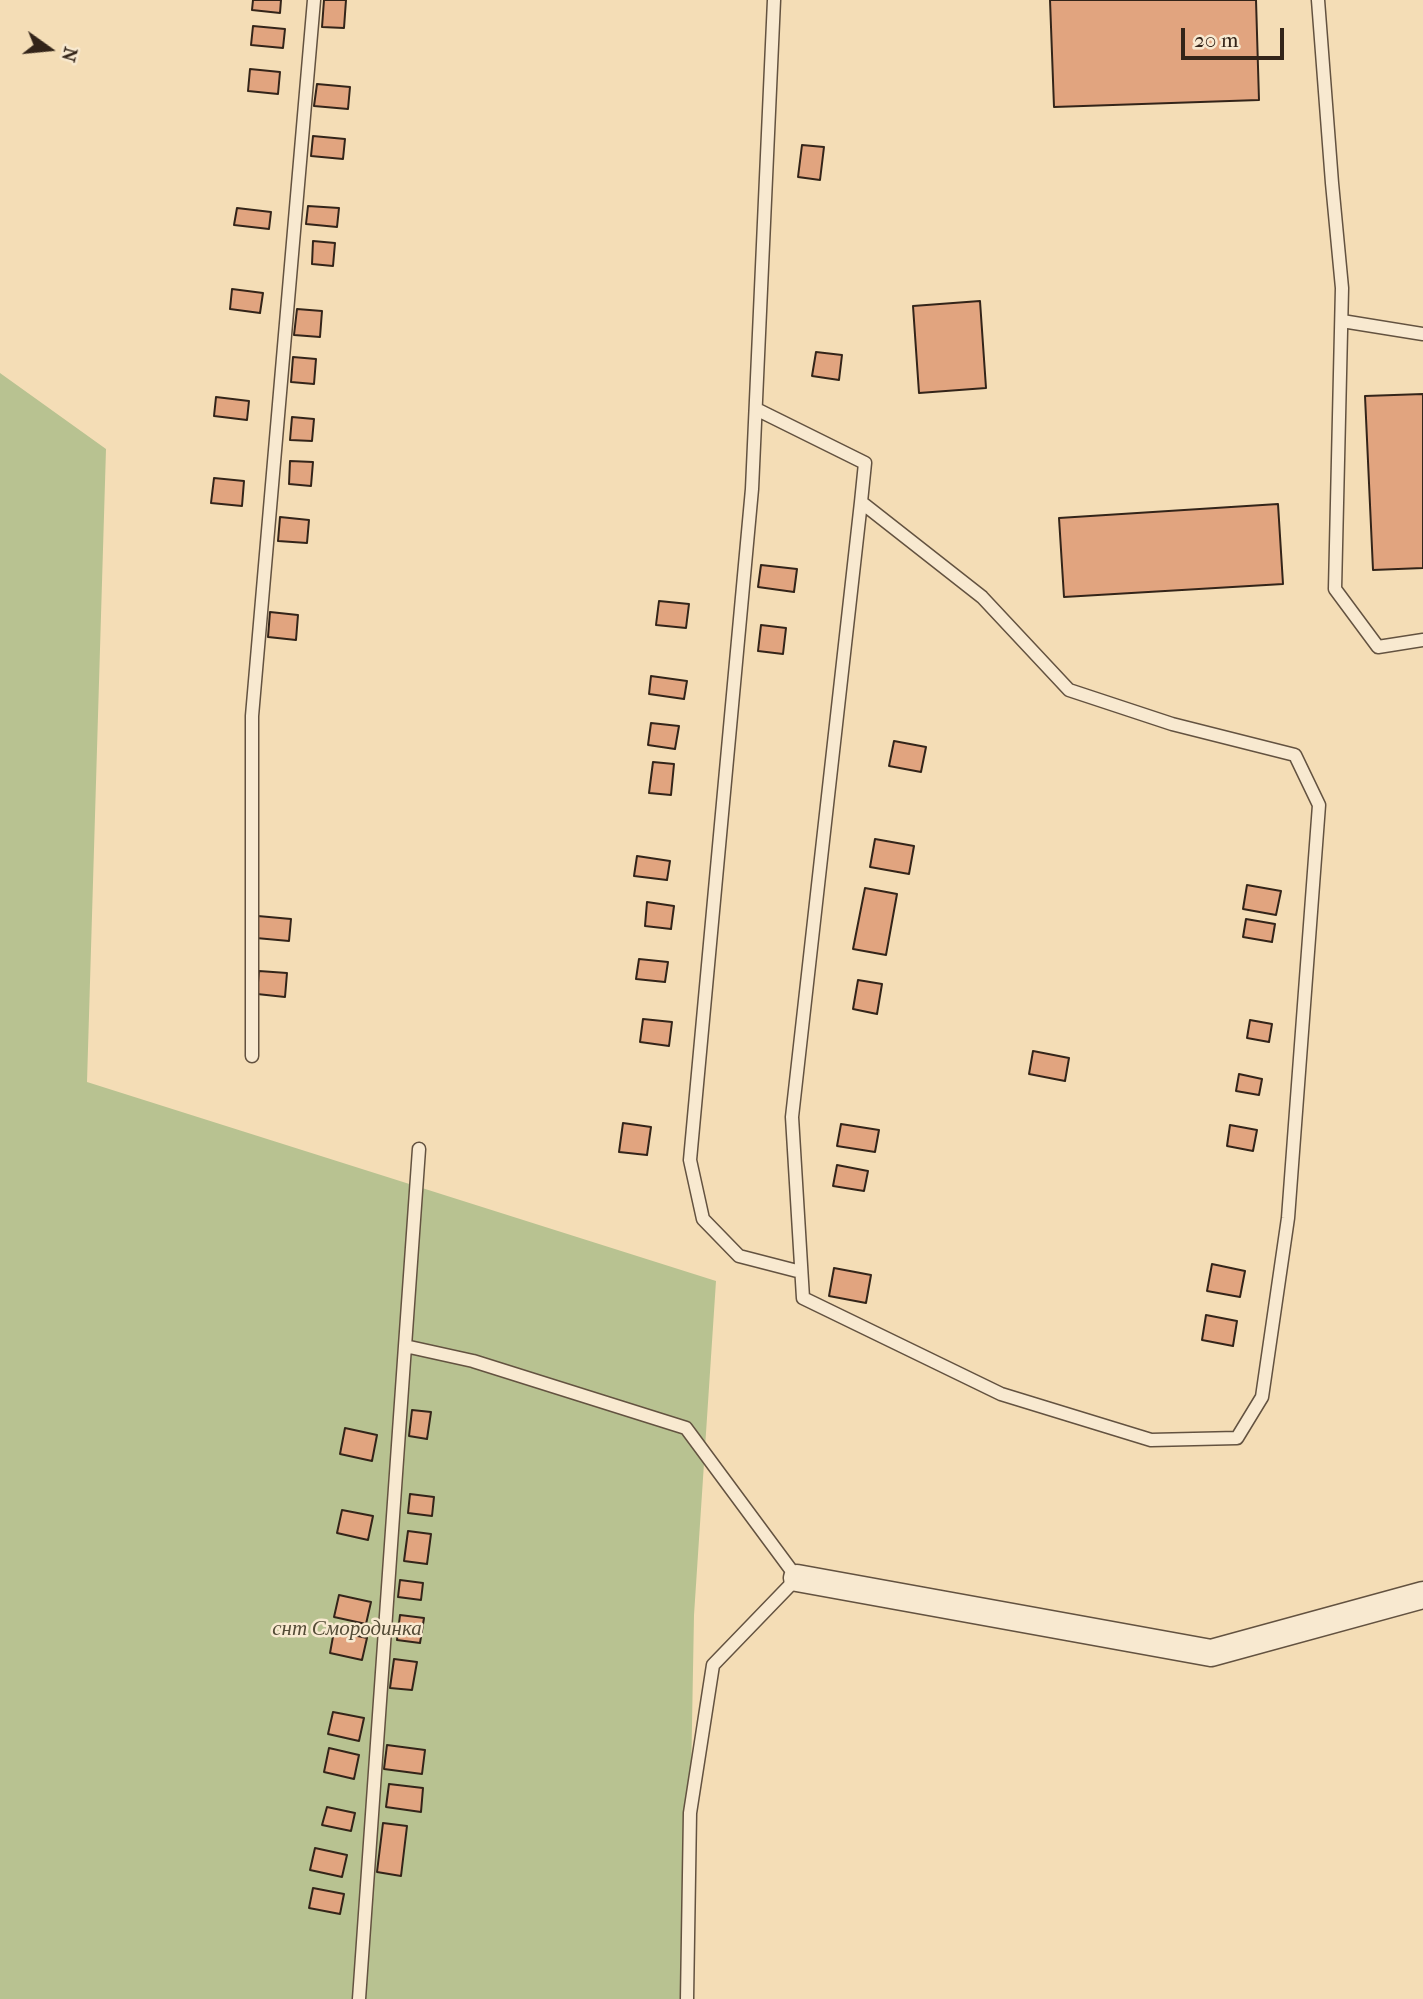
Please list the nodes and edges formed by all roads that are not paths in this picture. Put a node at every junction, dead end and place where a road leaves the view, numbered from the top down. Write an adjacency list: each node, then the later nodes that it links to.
1 (314, 0): 9 (lane)
2 (774, 0): 6 (lane)
3 (1318, 0): 4 (lane)
4 (1342, 321): 5 (lane); 8 (lane)
5 (1423, 334)
6 (756, 410): 7 (lane); 11 (lane)
7 (861, 502): 11 (lane); 11 (lane)
8 (1423, 640)
9 (252, 1056)
10 (419, 1149): 12 (lane)
11 (801, 1272)
12 (405, 1346): 13 (lane); 15 (lane)
13 (797, 1578): 14 (street); 16 (lane)
14 (1423, 1595)
15 (359, 1999)
16 (687, 1999)

